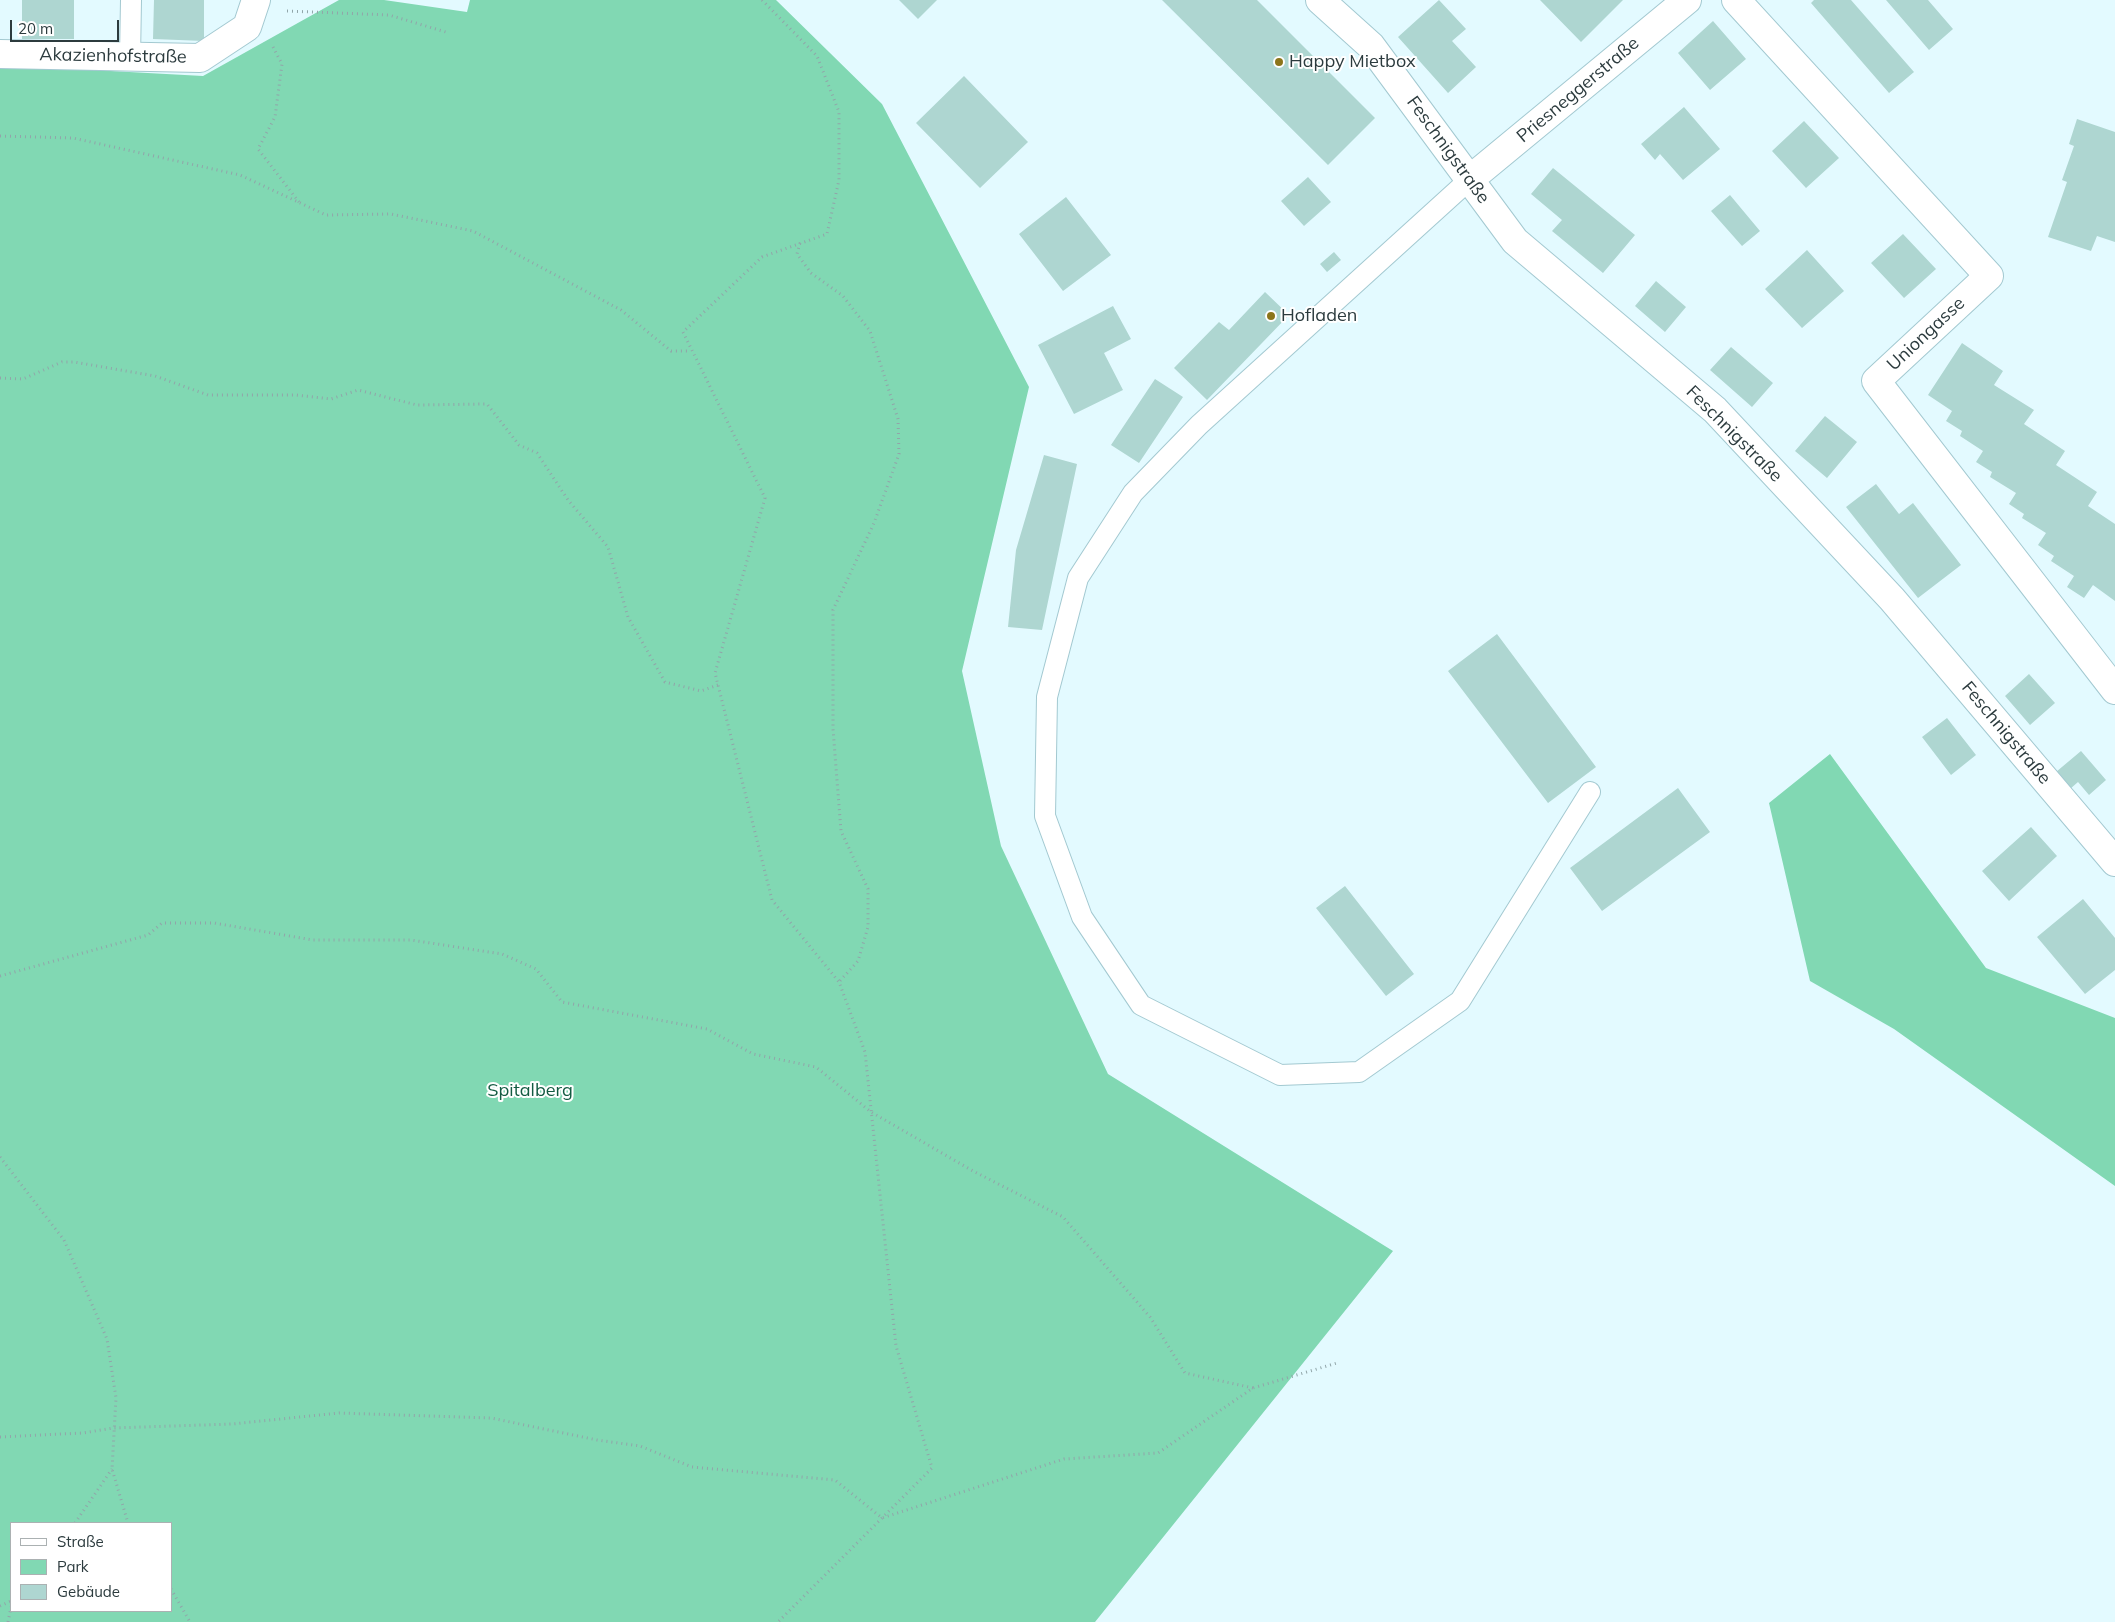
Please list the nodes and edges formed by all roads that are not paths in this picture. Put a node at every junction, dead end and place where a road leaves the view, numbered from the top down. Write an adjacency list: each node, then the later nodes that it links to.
1 (131, 0): 7 (lane)
2 (1320, 0): 8 (street, Feschnigstraße)
3 (1687, 0): 8 (street, Priesneggerstraße)
4 (1736, 0): 9 (street, Uniongasse)
5 (255, 5): 7 (street, Akazienhofstraße)
6 (0, 54): 7 (street, Akazienhofstraße)
7 (130, 58)
8 (1469, 180): 10 (lane); 11 (street, Feschnigstraße)
9 (2115, 690)
10 (1590, 792)
11 (2115, 862)

